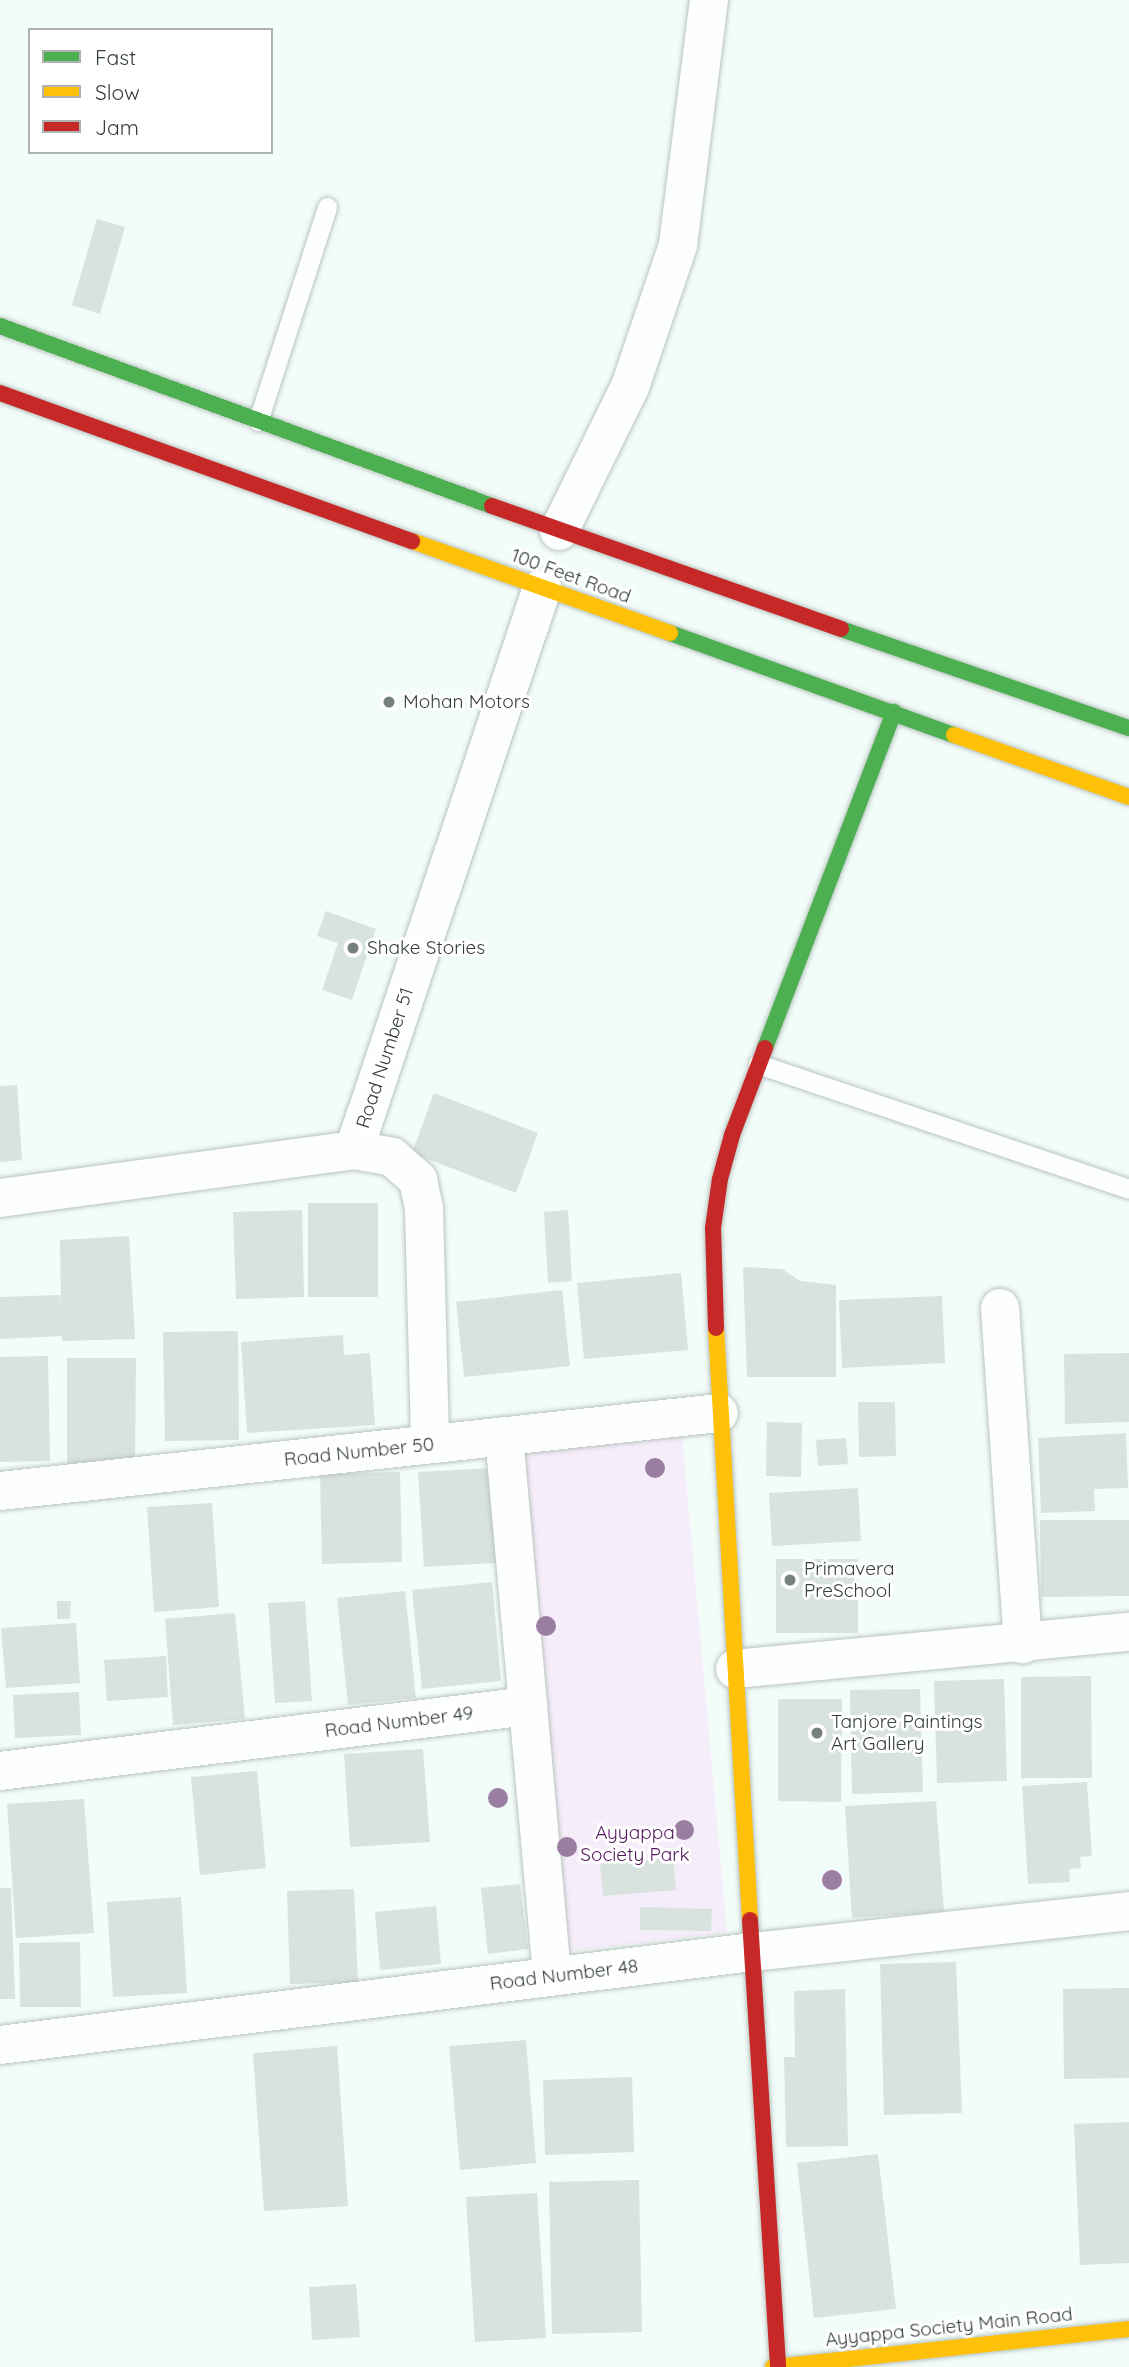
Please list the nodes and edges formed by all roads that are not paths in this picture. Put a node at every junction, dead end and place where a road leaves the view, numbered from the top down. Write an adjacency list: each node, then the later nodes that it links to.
1 (709, 0): 6 (street)
2 (327, 207): 5 (lane)
3 (0, 326): 5 (main road, 100 Feet Road)
4 (0, 393): 7 (main road, 100 Feet Road)
5 (258, 421): 6 (main road, 100 Feet Road)
6 (559, 531): 9 (main road, 100 Feet Road)
7 (542, 588): 8 (main road, 100 Feet Road); 12 (street, Road Number 51)
8 (894, 712): 10 (main road, 100 Feet Road); 11 (main road)
9 (1129, 728)
10 (1129, 797)
11 (758, 1064): 13 (lane); 16 (main road)
12 (354, 1150): 14 (street, Road Number 51); 18 (street)
13 (1129, 1189)
14 (0, 1198)
15 (1000, 1308): 21 (street)
16 (719, 1413): 17 (street, Road Number 50); 22 (main road)
17 (504, 1436): 18 (street, Road Number 50); 23 (street)
18 (430, 1444): 19 (street, Road Number 50)
19 (0, 1490)
20 (1129, 1632): 21 (street)
21 (1023, 1644): 22 (street)
22 (735, 1669): 26 (main road)
23 (528, 1706): 24 (street, Road Number 49); 27 (street)
24 (0, 1770)
25 (1129, 1911): 26 (street, Road Number 48)
26 (752, 1952): 27 (street, Road Number 48); 30 (main road)
27 (552, 1976): 28 (street, Road Number 48)
28 (0, 2045)
29 (1129, 2329): 30 (main road, Ayyappa Society Main Road)
30 (777, 2367)

